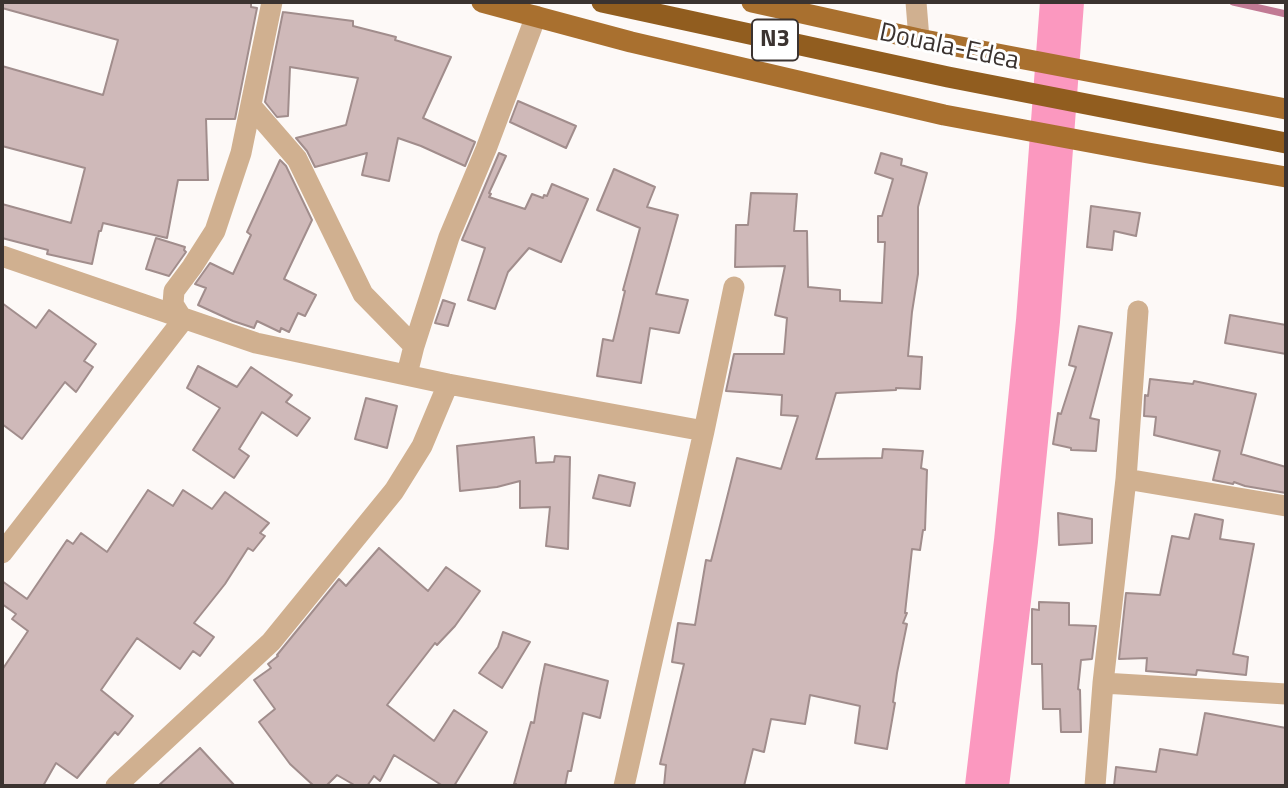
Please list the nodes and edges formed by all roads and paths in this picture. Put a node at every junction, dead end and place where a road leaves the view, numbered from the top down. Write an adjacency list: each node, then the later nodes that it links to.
1 (272, 2): 8 (street)
2 (482, 2): 6 (main road)
3 (602, 2): 10 (highway, Douala-Edea / N3)
4 (752, 2): 7 (main road)
5 (916, 2): 7 (street)
6 (536, 16): 11 (main road); 16 (street)
7 (919, 39): 9 (main road)
8 (251, 106): 15 (street); 16 (street)
9 (1286, 109)
10 (1286, 143)
11 (1286, 177)
12 (2, 257): 15 (street)
13 (734, 286): 19 (street)
14 (1138, 311): 20 (street)
15 (183, 320): 17 (street); 22 (street)
16 (414, 346): 17 (street)
17 (407, 374): 18 (street)
18 (448, 384): 19 (street); 25 (street)
19 (704, 431): 26 (street)
20 (1126, 479): 21 (street); 23 (street)
21 (1286, 506)
22 (2, 553)
23 (1103, 683): 24 (street); 27 (street)
24 (1286, 694)
25 (116, 786)
26 (624, 786)
27 (1095, 786)

